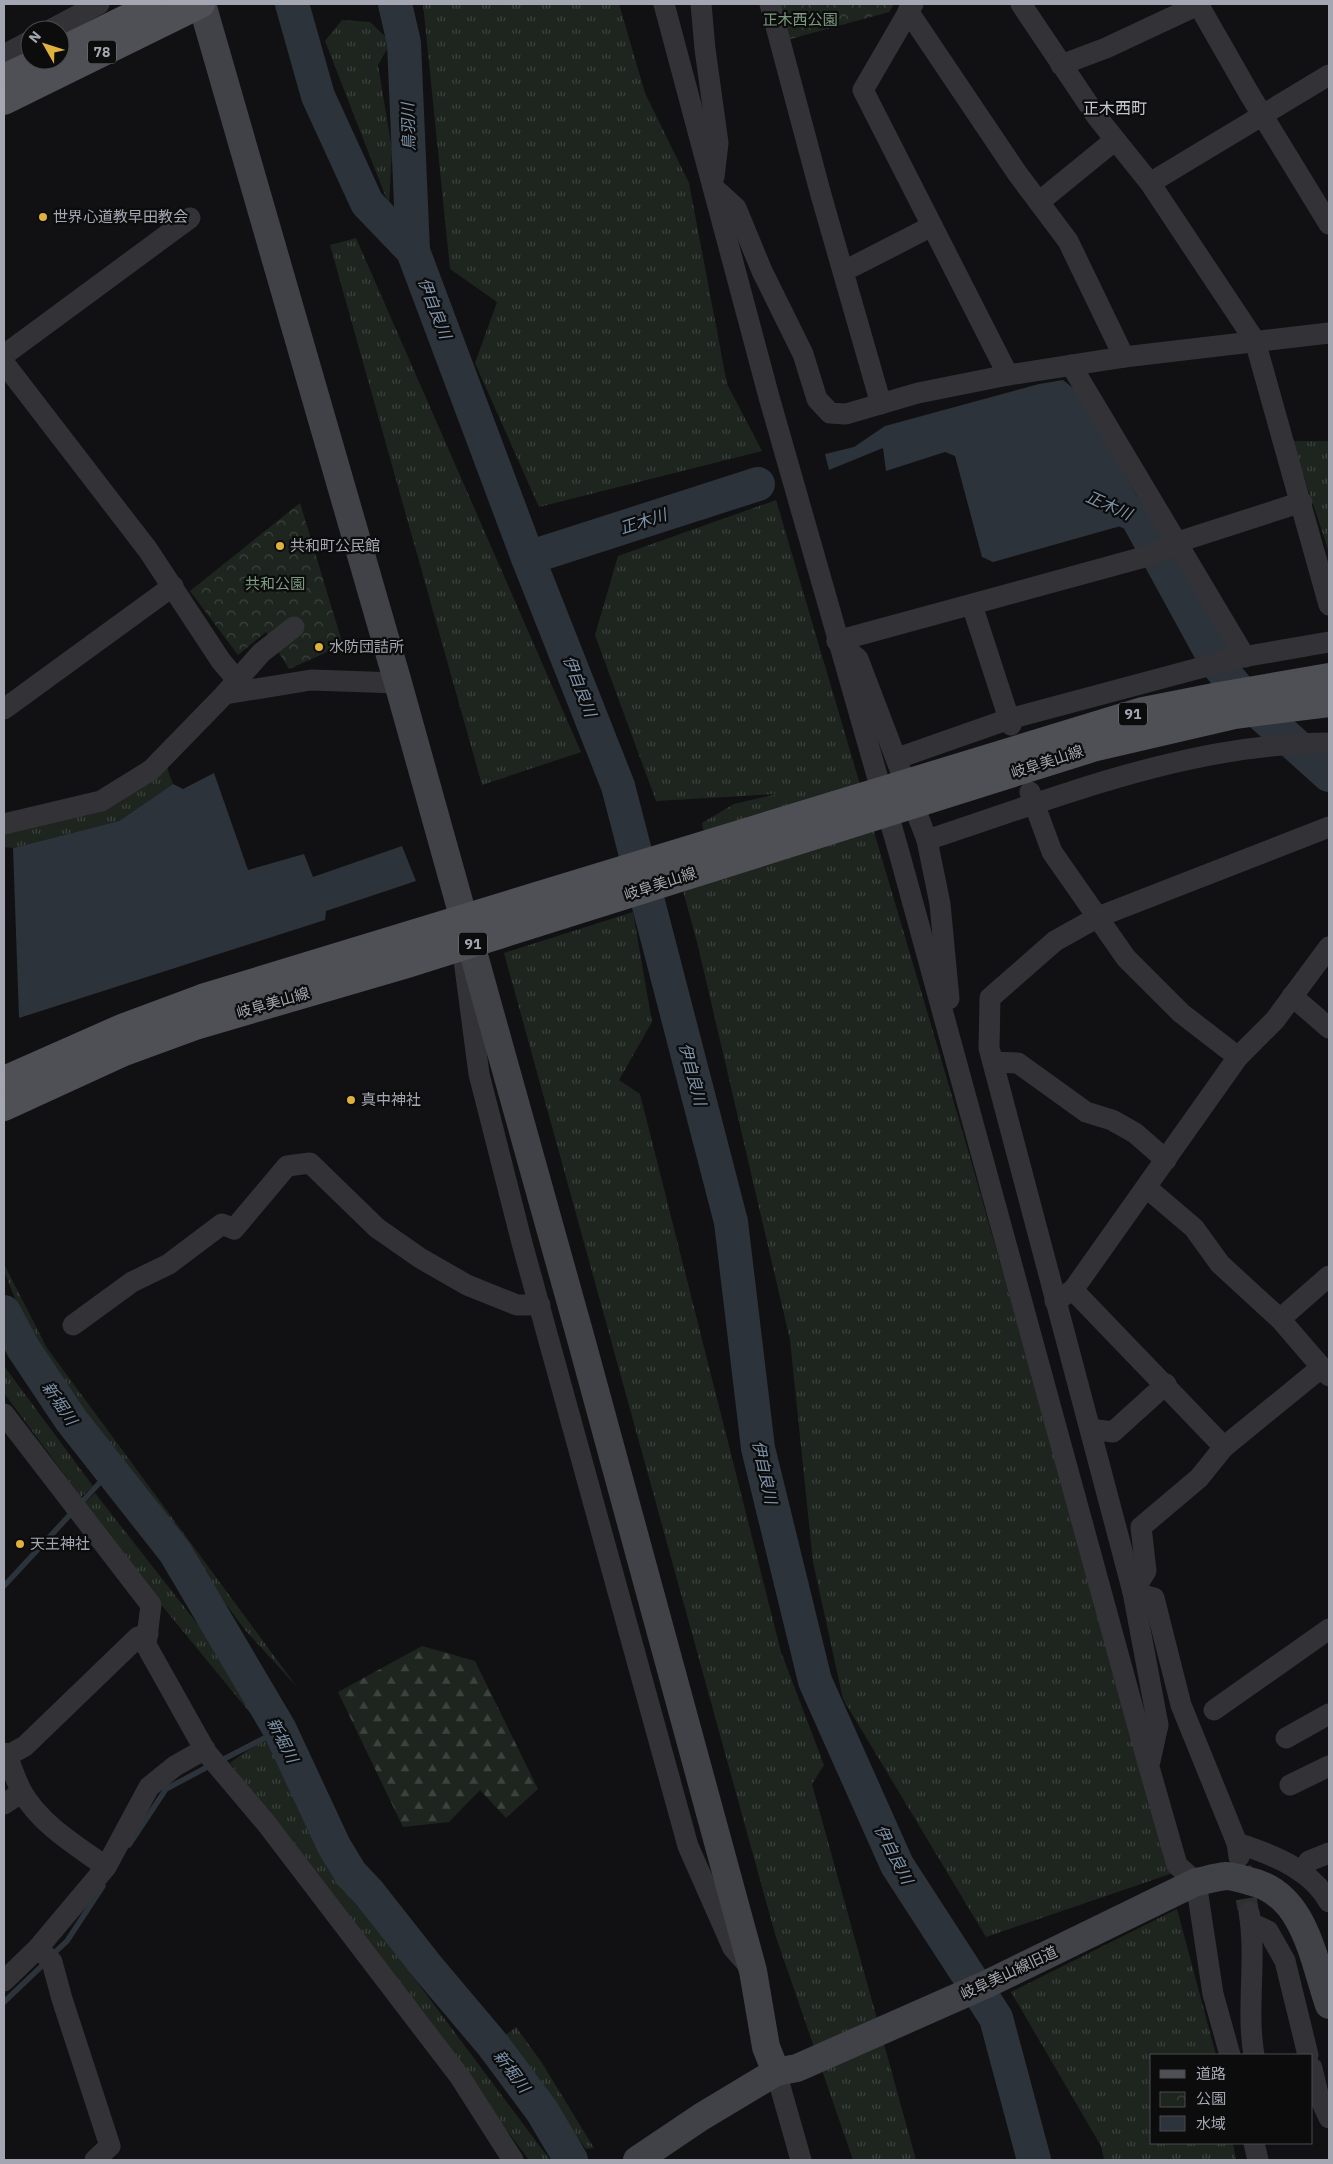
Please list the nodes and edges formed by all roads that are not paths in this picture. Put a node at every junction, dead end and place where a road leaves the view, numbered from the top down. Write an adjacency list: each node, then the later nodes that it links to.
1 (99, 4): 10 (street)
2 (156, 4): 12 (main road, 78)
3 (202, 4): 18 (main road, 78); 46 (street)
4 (664, 4): 22 (street)
5 (701, 4): 22 (street)
6 (770, 4): 35 (street)
7 (1021, 4): 14 (street)
8 (1198, 4): 14 (street); 19 (street)
9 (910, 8): 23 (street); 26 (street)
10 (69, 20)
11 (20, 46): 13 (street)
12 (70, 46)
13 (4, 55)
14 (1061, 65): 20 (street)
15 (21, 70): 17 (main road)
16 (1329, 75): 19 (street)
17 (4, 78)
18 (4, 101)
19 (1263, 115): 21 (street); 25 (street)
20 (1116, 140): 21 (street); 23 (street)
21 (1150, 183): 29 (street)
22 (713, 187): 35 (street); 42 (street)
23 (1039, 202): 31 (street)
24 (190, 218): 30 (street)
25 (1329, 224)
26 (932, 226): 27 (street); 34 (street)
27 (854, 266)
28 (1329, 333): 29 (street)
29 (1255, 341): 31 (street); 36 (street)
30 (4, 355)
31 (1124, 356): 33 (street)
32 (4, 363): 38 (street)
33 (1071, 365): 34 (street); 37 (street)
34 (1008, 375): 35 (street)
35 (881, 404)
36 (1302, 502): 37 (street); 40 (street)
37 (1174, 544): 39 (street); 44 (street)
38 (173, 586): 47 (street); 49 (street)
39 (972, 605): 42 (street); 50 (street)
40 (1329, 605)
41 (294, 627): 47 (street)
42 (837, 641): 52 (street); 62 (street)
43 (1329, 642): 44 (street)
44 (1241, 657): 50 (street)
45 (1329, 678): 53 (main road, 岐阜美山線 / 91)
46 (398, 684): 47 (street); 100 (street)
47 (231, 687): 55 (street)
48 (1329, 703): 53 (main road, 岐阜美山線 / 91)
49 (4, 709)
50 (1010, 722): 52 (street)
51 (1321, 743): 54 (street)
52 (898, 758): 57 (street)
53 (945, 782): 66 (main road, 岐阜美山線 / 91); 67 (main road, 岐阜美山線 / 91)
54 (1032, 798): 57 (street); 58 (street)
55 (4, 824)
56 (1329, 828): 58 (street)
57 (927, 840): 62 (street)
58 (1098, 917): 64 (street); 65 (street)
59 (1329, 947): 61 (street)
60 (464, 960): 73 (street)
61 (1292, 996): 63 (street); 64 (street)
62 (947, 1028): 89 (street)
63 (1329, 1028)
64 (1238, 1057): 68 (street)
65 (993, 1062): 68 (street); 72 (street)
66 (4, 1080)
67 (4, 1107)
68 (1166, 1160): 69 (street)
69 (1147, 1188): 71 (street); 74 (street)
70 (1329, 1276): 74 (street)
71 (1073, 1290): 72 (street); 77 (street)
72 (1055, 1301): 79 (street)
73 (540, 1304): 75 (street); 100 (street)
74 (1280, 1319): 76 (street)
75 (73, 1325)
76 (1326, 1372): 80 (street)
77 (1166, 1384): 79 (street); 80 (street)
78 (5, 1418): 83 (street)
79 (1090, 1429): 81 (street)
80 (1224, 1447): 81 (street)
81 (1133, 1592): 89 (street); 96 (street)
82 (1329, 1628): 84 (street)
83 (148, 1634): 87 (street); 88 (street)
84 (1214, 1710)
85 (1329, 1714): 86 (street)
86 (1286, 1738)
87 (205, 1749): 95 (street); 112 (street)
88 (6, 1755): 92 (street)
89 (1149, 1766): 97 (street)
90 (1329, 1766): 91 (street)
91 (1290, 1786)
92 (22, 1792): 93 (street); 95 (street)
93 (4, 1804)
94 (1329, 1853): 96 (street)
95 (106, 1867): 99 (street)
96 (1301, 1872): 98 (street)
97 (1196, 1882): 102 (street, 岐阜美山線旧道); 103 (street); 106 (street, 岐阜美山線旧道)
98 (1329, 1902)
99 (38, 1948): 101 (street); 111 (street)
100 (753, 1972): 106 (street)
101 (4, 1981)
102 (1329, 2005)
103 (1230, 2054)
104 (1254, 2054): 105 (street)
105 (1308, 2054)
106 (786, 2070): 113 (street, 岐阜美山線旧道); 114 (street)
107 (1313, 2072): 108 (street)
108 (1328, 2113)
109 (1254, 2144): 115 (street)
110 (1269, 2144): 116 (street)
111 (95, 2160)
112 (513, 2160)
113 (637, 2160)
114 (801, 2160)
115 (1258, 2160)
116 (1271, 2160)

